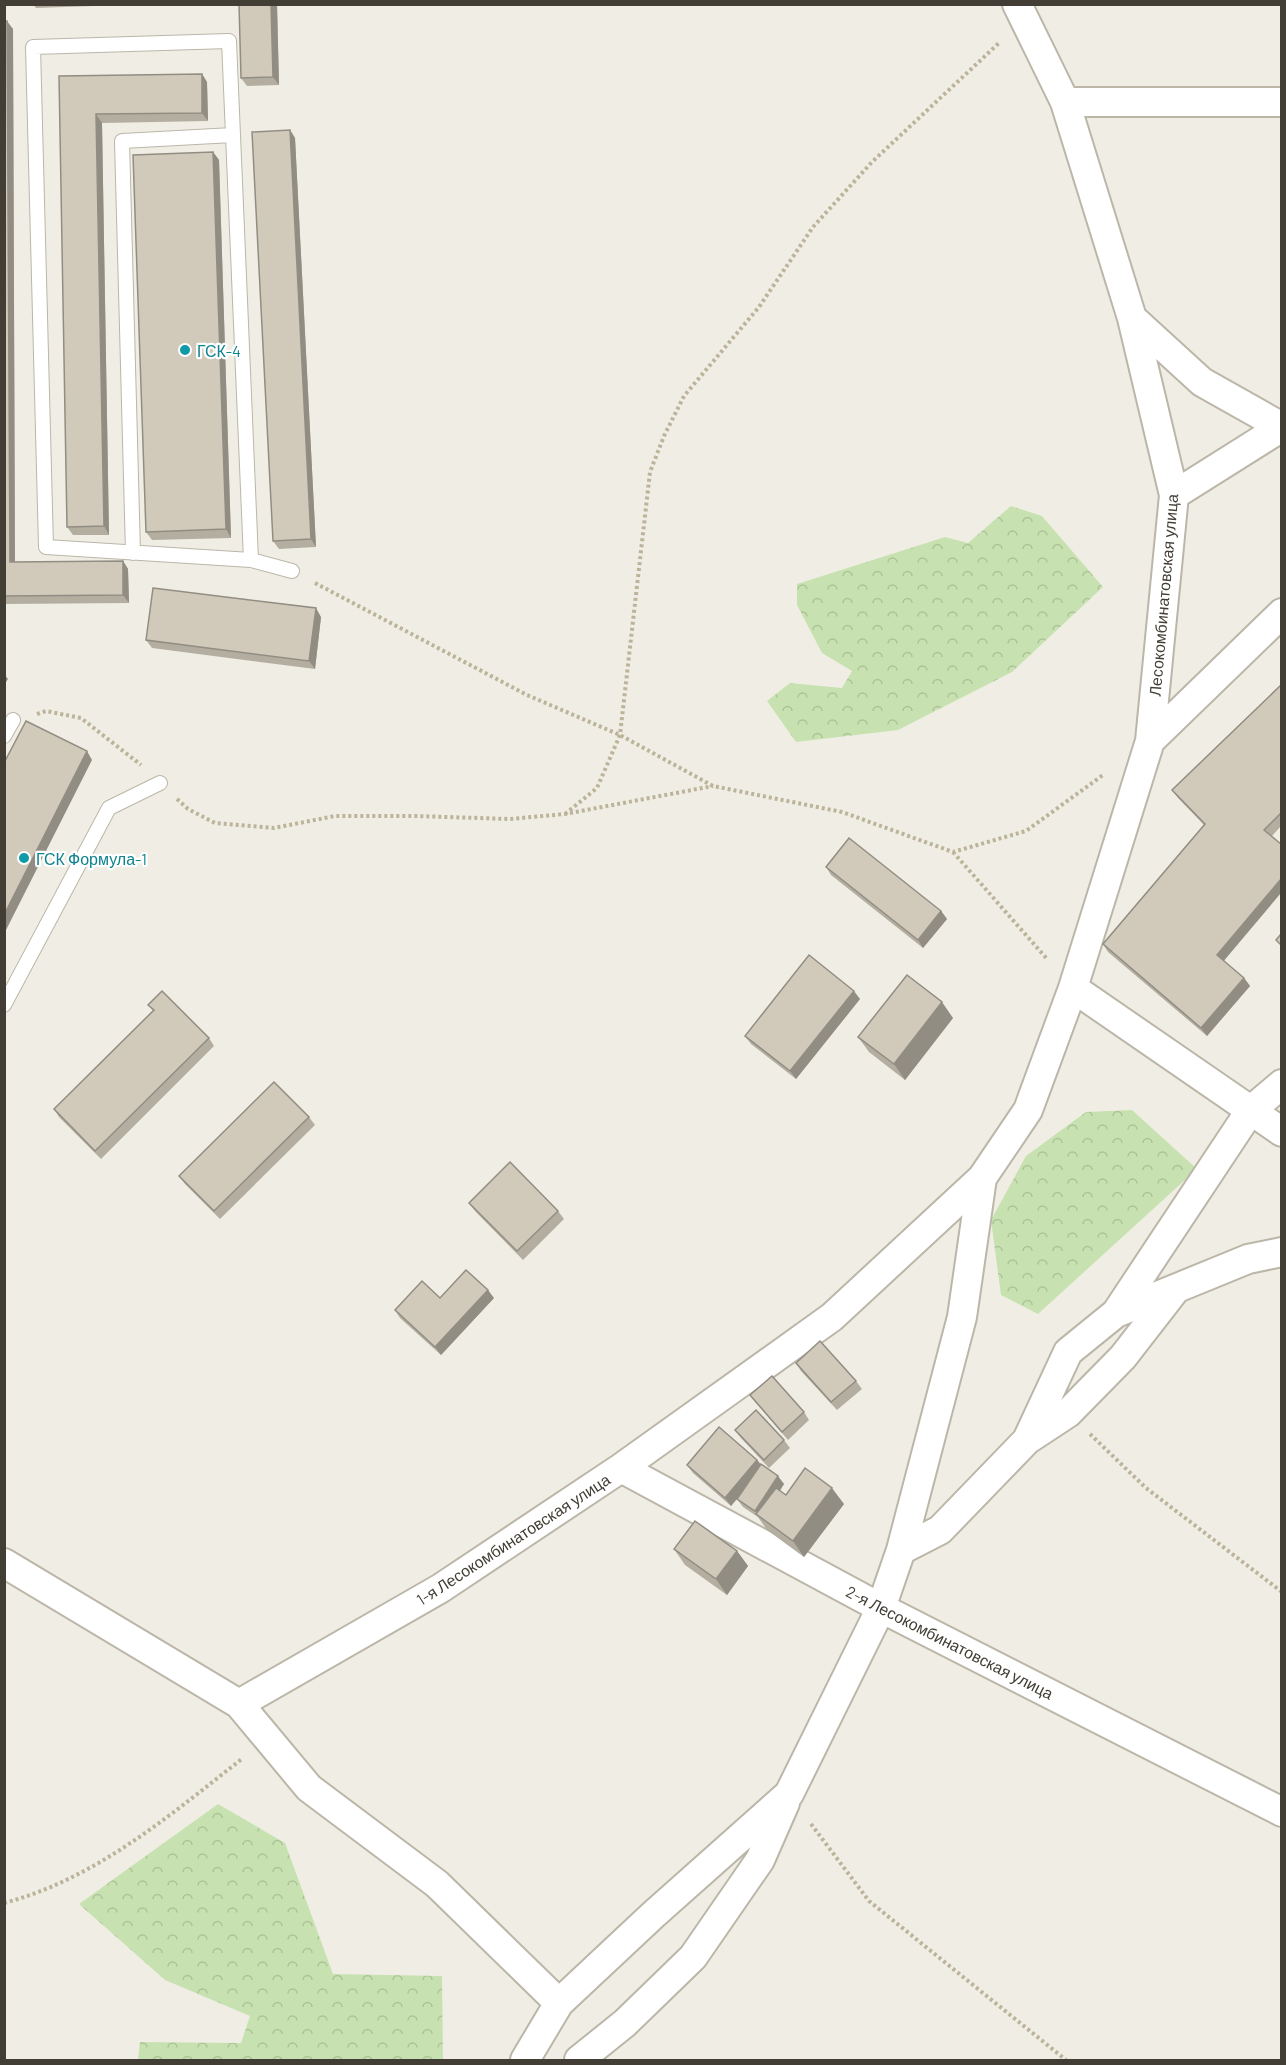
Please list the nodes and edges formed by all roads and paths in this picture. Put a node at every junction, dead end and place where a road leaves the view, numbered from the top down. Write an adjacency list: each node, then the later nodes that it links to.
1 (1020, 11): 2 (street, Лесокомбинатовская улица); 13 (path)
2 (1065, 102): 3 (street); 5 (street, Лесокомбинатовская улица)
3 (1281, 102)
4 (233, 135): 8 (lane); 8 (lane); 9 (lane)
5 (1132, 318): 6 (street); 7 (street, Лесокомбинатовская улица)
6 (1281, 427): 7 (street)
7 (1174, 495): 15 (street, Лесокомбинатовская улица)
8 (133, 553): 9 (lane)
9 (251, 561): 10 (lane)
10 (292, 571): 13 (path)
11 (1281, 613): 15 (street)
12 (13, 720): 14 (lane); 16 (path)
13 (620, 735): 17 (path); 18 (path)
14 (4, 736)
15 (1150, 741): 19 (path); 20 (street, Лесокомбинатовская улица)
16 (160, 783): 18 (path); 21 (lane)
17 (713, 786): 18 (path); 19 (path)
18 (565, 814)
19 (953, 852): 20 (path)
20 (1073, 988): 23 (street); 25 (street, Лесокомбинатовская улица)
21 (4, 1005)
22 (1281, 1084): 23 (street)
23 (1250, 1111): 24 (street); 28 (street)
24 (1281, 1132)
25 (982, 1178): 31 (street, 1-я Лесокомбинатовская улица); 32 (street)
26 (1281, 1252): 27 (street)
27 (1176, 1289): 28 (street); 29 (street)
28 (1116, 1313): 30 (street)
29 (1068, 1413): 30 (street); 34 (path)
30 (1027, 1440): 32 (street)
31 (621, 1468): 35 (street, 2-я Лесокомбинатовская улица); 36 (street, 1-я Лесокомбинатовская улица)
32 (901, 1550): 35 (street)
33 (4, 1563): 36 (street)
34 (1281, 1592)
35 (881, 1608): 38 (street); 39 (street, 2-я Лесокомбинатовская улица)
36 (239, 1704): 37 (street)
37 (267, 1739): 40 (path); 41 (street)
38 (789, 1794): 41 (street); 43 (street); 44 (path)
39 (1281, 1812)
40 (4, 1903)
41 (559, 2003): 42 (street)
42 (525, 2061)
43 (579, 2061)
44 (1066, 2061)

